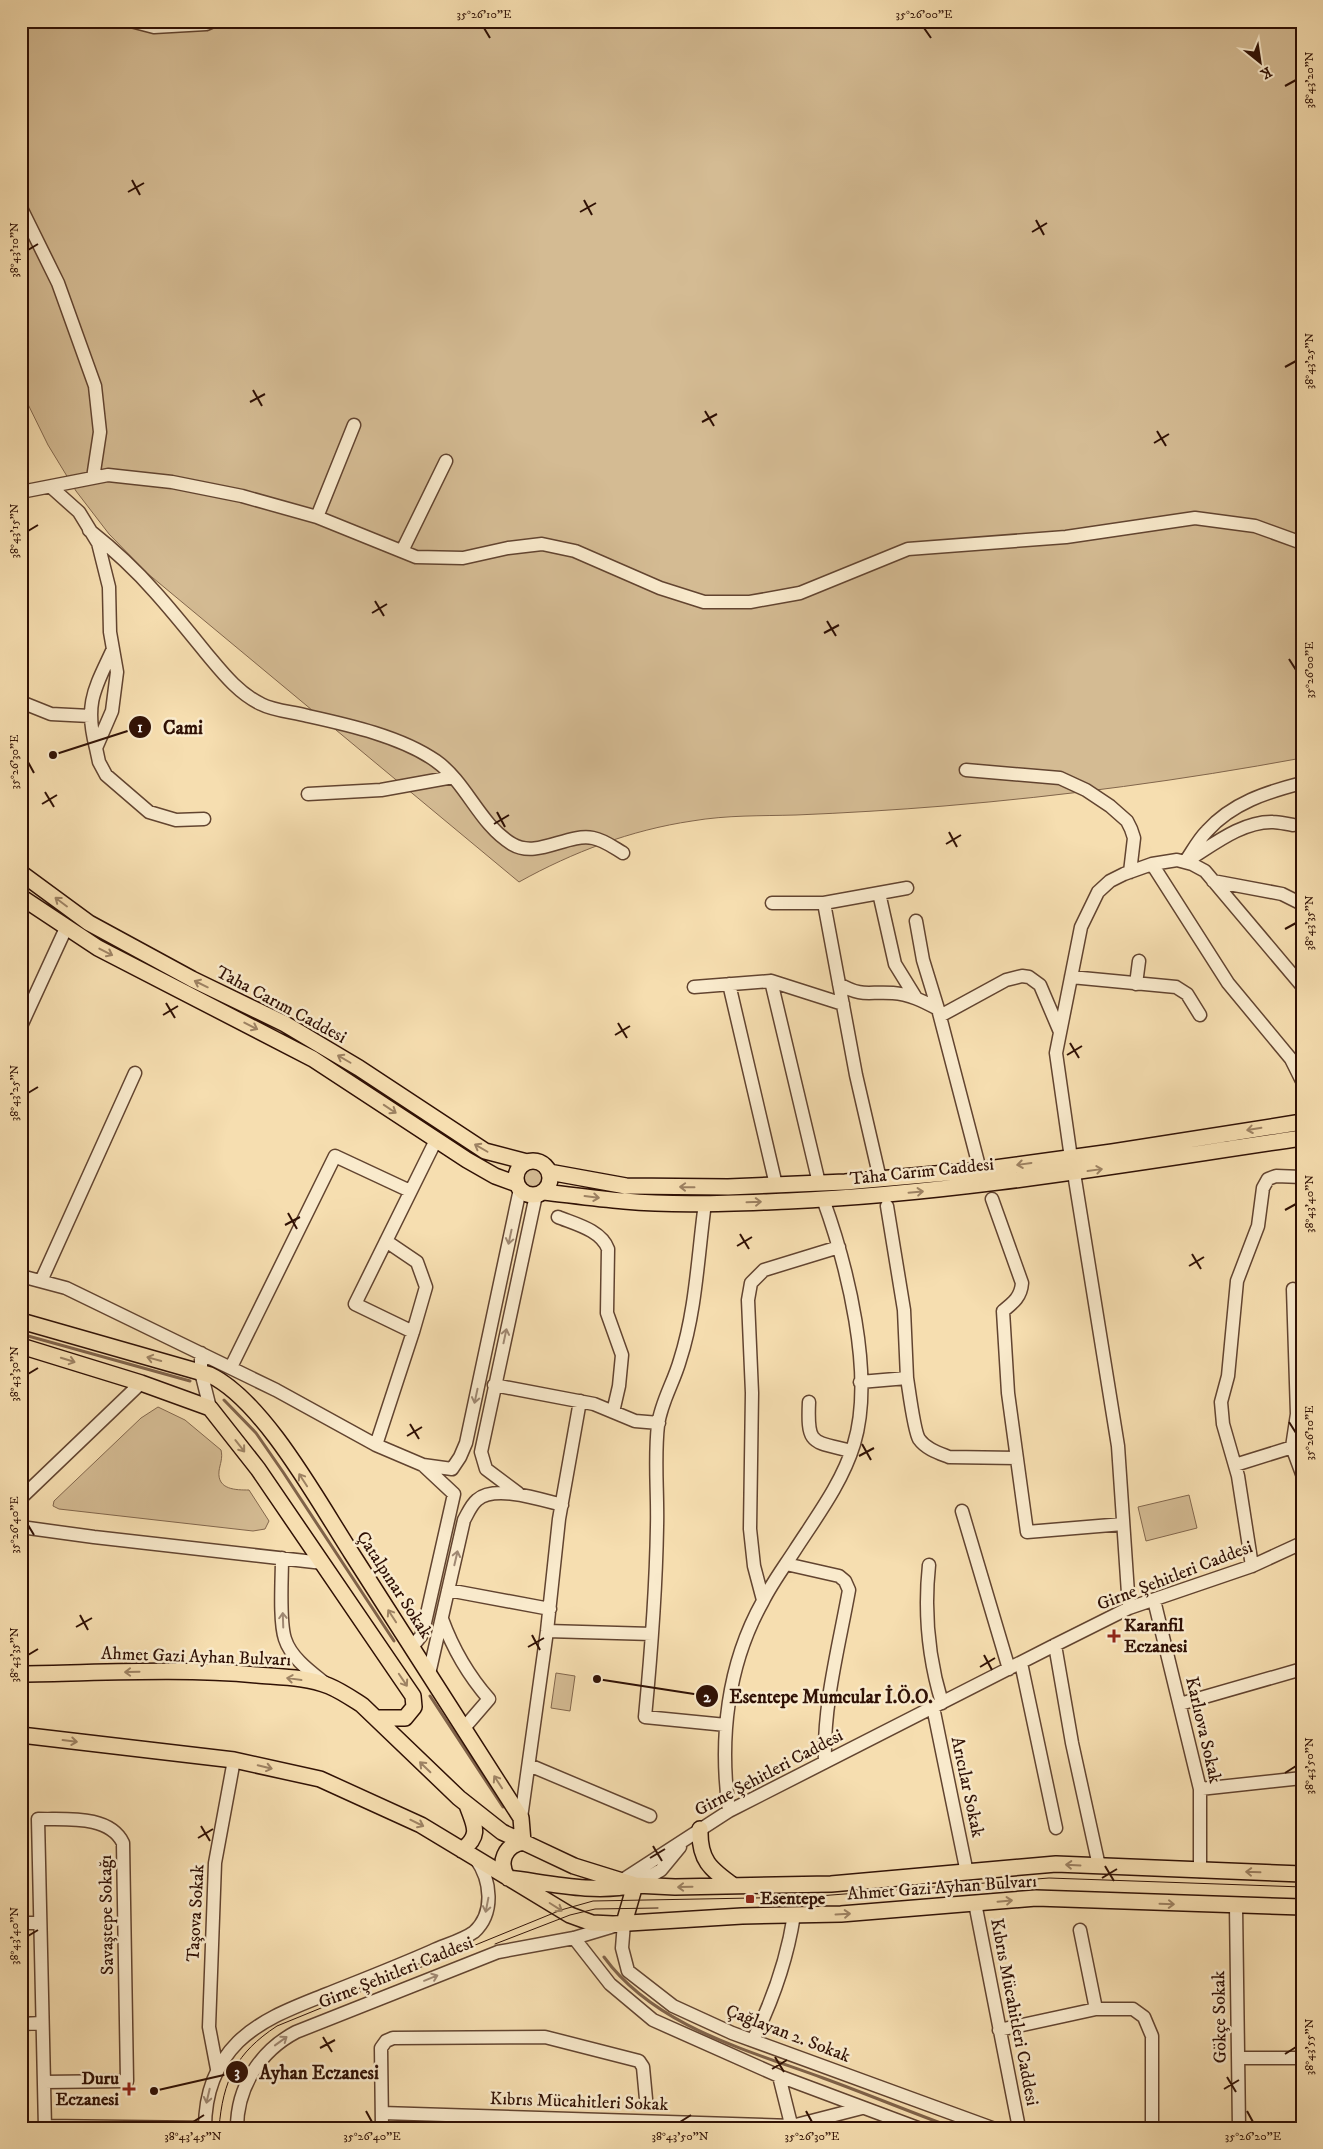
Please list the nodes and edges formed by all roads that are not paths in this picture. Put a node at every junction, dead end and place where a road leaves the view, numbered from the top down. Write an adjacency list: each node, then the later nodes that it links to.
1 (131, 21): 2 (street)
2 (214, 21)
3 (21, 208): 6 (street)
4 (354, 425): 9 (street)
5 (446, 461): 12 (street)
6 (93, 478): 7 (street); 9 (street)
7 (51, 487): 8 (street); 10 (street)
8 (21, 492)
9 (317, 517): 12 (street)
10 (89, 530): 13 (street); 18 (street)
11 (1302, 543): 12 (street)
12 (402, 551)
13 (113, 649): 15 (street); 16 (street)
14 (21, 702): 15 (street)
15 (90, 716): 16 (street)
16 (96, 748): 21 (street)
17 (966, 770): 26 (street)
18 (453, 777): 20 (street); 23 (street)
19 (1302, 783): 24 (street)
20 (308, 794)
21 (204, 819)
22 (1293, 825): 24 (street)
23 (623, 853)
24 (1185, 862): 25 (street); 28 (street)
25 (1152, 864): 26 (street); 52 (street)
26 (1130, 872): 38 (street)
27 (21, 873): 57 (main road, Taha Carım Caddesi, one-way to 27)
28 (1213, 881): 34 (street); 40 (street)
29 (907, 888): 30 (street)
30 (879, 893): 33 (street); 45 (street)
31 (21, 897): 36 (main road, Taha Carım Caddesi)
32 (772, 902): 33 (street)
33 (824, 903): 42 (street)
34 (1302, 904)
35 (916, 921): 47 (street)
36 (66, 928): 49 (street); 55 (main road, Taha Carım Caddesi, one-way to 55)
37 (1139, 961): 43 (street)
38 (1071, 977): 43 (street); 50 (street)
39 (771, 981): 41 (street); 46 (street); 63 (street)
40 (1301, 983)
41 (730, 984): 44 (street); 64 (street)
42 (839, 984): 45 (street); 46 (street)
43 (1136, 984): 48 (street)
44 (694, 987)
45 (916, 998): 47 (street)
46 (843, 1004): 62 (street)
47 (939, 1012): 50 (street); 58 (street)
48 (1200, 1015)
49 (21, 1026)
50 (1060, 1032): 56 (street)
51 (135, 1074): 76 (street)
52 (1302, 1081)
53 (1302, 1122): 56 (main road, Taha Carım Caddesi, one-way to 56)
54 (1302, 1138): 60 (main road, Taha Carım Caddesi, one-way to 54)
55 (436, 1140): 65 (main road, Taha Carım Caddesi); 66 (street)
56 (1071, 1158): 58 (main road, Taha Carım Caddesi, one-way to 58)
57 (527, 1162): 59 (main road); 65 (main road)
58 (980, 1170): 62 (main road, Taha Carım Caddesi)
59 (549, 1172): 64 (main road, Taha Carım Caddesi, one-way to 59); 67 (main road)
60 (1074, 1173): 68 (main road, Taha Carım Caddesi, one-way to 60); 108 (street)
61 (1302, 1177): 98 (street)
62 (880, 1179): 63 (main road, Taha Carım Caddesi)
63 (818, 1184): 64 (main road, Taha Carım Caddesi)
64 (776, 1185)
65 (518, 1187): 67 (main road); 99 (street, one-way to 99)
66 (410, 1191): 73 (street); 82 (street)
67 (540, 1193): 70 (main road, Taha Carım Caddesi, one-way to 70); 87 (street, one-way to 67)
68 (823, 1199): 70 (main road, Taha Carım Caddesi, one-way to 68); 74 (street)
69 (992, 1199): 96 (street)
70 (705, 1203): 92 (street)
71 (887, 1206): 84 (street)
72 (558, 1217): 91 (street)
73 (386, 1241): 79 (street); 79 (street)
74 (839, 1247): 85 (street); 117 (street)
75 (21, 1276): 76 (street)
76 (41, 1282): 81 (street)
77 (1293, 1289): 94 (street)
78 (21, 1321): 83 (main road, Çatalpınar Sokak, one-way to 78)
79 (413, 1332): 93 (street)
80 (21, 1346): 86 (main road, one-way to 86)
81 (201, 1353): 82 (street); 83 (street)
82 (230, 1367): 93 (street)
83 (201, 1372): 90 (street); 125 (main road, Çatalpınar Sokak, one-way to 83)
84 (907, 1378): 85 (street); 96 (street)
85 (860, 1382): 95 (street)
86 (141, 1383): 90 (main road); 104 (street)
87 (494, 1385): 88 (street); 100 (street)
88 (580, 1401): 91 (street); 106 (street)
89 (809, 1402): 95 (street)
90 (210, 1408): 112 (main road, one-way to 112)
91 (613, 1412): 92 (street)
92 (659, 1423): 123 (street)
93 (376, 1445): 97 (street)
94 (1297, 1445): 98 (street); 101 (street)
95 (851, 1451): 113 (street)
96 (1017, 1458): 108 (street)
97 (423, 1465): 99 (street); 103 (street)
98 (1235, 1465): 115 (street)
99 (452, 1469): 100 (street); 103 (street)
100 (486, 1469): 102 (street); 105 (street)
101 (1302, 1474)
102 (518, 1493): 105 (street); 106 (street)
103 (454, 1494): 105 (street); 125 (street)
104 (21, 1498)
105 (478, 1498): 116 (street, one-way to 105)
106 (562, 1505): 120 (street)
107 (962, 1512): 126 (street)
108 (1122, 1524): 119 (street)
109 (21, 1527): 111 (street)
110 (1302, 1543): 115 (street, Girne Şehitleri Caddesi)
111 (282, 1558): 112 (street); 130 (street, one-way to 111)
112 (323, 1563): 133 (main road, one-way to 133)
113 (786, 1564): 117 (street); 138 (street)
114 (929, 1565): 132 (street, Arıcılar Sokak)
115 (1252, 1566): 118 (street, Girne Şehitleri Caddesi)
116 (448, 1590): 120 (street); 121 (street)
117 (763, 1600): 134 (street)
118 (1154, 1600): 119 (street, Girne Şehitleri Caddesi); 131 (street, Karlıova Sokak)
119 (1129, 1608): 124 (street, Girne Şehitleri Caddesi)
120 (550, 1610): 122 (street)
121 (442, 1618): 129 (street); 135 (street)
122 (547, 1632): 123 (street); 139 (street)
123 (652, 1634): 134 (street)
124 (1055, 1645): 126 (street, Girne Şehitleri Caddesi); 151 (street)
125 (412, 1646): 129 (main road, Çatalpınar Sokak)
126 (1015, 1666): 132 (street, Girne Şehitleri Caddesi); 146 (street)
127 (1302, 1669): 131 (street)
128 (21, 1674): 130 (main road, Ahmet Gazi Ayhan Bulvarı, one-way to 128)
129 (429, 1674): 135 (main road, Çatalpınar Sokak)
130 (328, 1686): 133 (main road, Ahmet Gazi Ayhan Bulvarı)
131 (1180, 1704): 141 (street, Karlıova Sokak)
132 (937, 1705): 138 (street, Girne Şehitleri Caddesi); 153 (street, Arıcılar Sokak)
133 (377, 1718): 142 (main road, Ahmet Gazi Ayhan Bulvarı, one-way to 133)
134 (726, 1725): 143 (street)
135 (464, 1728): 145 (main road, Çatalpınar Sokak, one-way to 135)
136 (21, 1735): 137 (main road, Ahmet Gazi Ayhan Bulvarı, one-way to 137)
137 (234, 1760): 149 (main road, Ahmet Gazi Ayhan Bulvarı, one-way to 149); 174 (street, Taşova Sokak)
138 (825, 1762): 143 (street, Girne Şehitleri Caddesi)
139 (529, 1764): 144 (street); 145 (street)
140 (1302, 1778): 141 (street)
141 (1200, 1789): 152 (street, Karlıova Sokak)
142 (467, 1805): 148 (main road, Ahmet Gazi Ayhan Bulvarı); 149 (main road)
143 (729, 1811): 147 (street, Girne Şehitleri Caddesi)
144 (650, 1816)
145 (521, 1818): 148 (main road, Çatalpınar Sokak)
146 (1056, 1828)
147 (695, 1832): 156 (street, Girne Şehitleri Caddesi); 157 (main road)
148 (523, 1842): 155 (main road); 156 (main road, Ahmet Gazi Ayhan Bulvarı)
149 (462, 1850): 150 (main road, Ahmet Gazi Ayhan Bulvarı)
150 (476, 1859): 155 (main road, Ahmet Gazi Ayhan Bulvarı); 174 (street, Girne Şehitleri Caddesi, one-way to 174)
151 (1099, 1866): 152 (main road, Ahmet Gazi Ayhan Bulvarı); 153 (main road, Ahmet Gazi Ayhan Bulvarı, one-way to 153)
152 (1200, 1871): 154 (main road, Ahmet Gazi Ayhan Bulvarı, one-way to 152)
153 (967, 1873): 157 (main road, Ahmet Gazi Ayhan Bulvarı)
154 (1302, 1874)
155 (508, 1878): 156 (main road); 164 (main road, Ahmet Gazi Ayhan Bulvarı, one-way to 164)
156 (628, 1883): 157 (main road, Ahmet Gazi Ayhan Bulvarı, one-way to 156); 164 (main road)
157 (734, 1886)
158 (975, 1904): 159 (main road, Ahmet Gazi Ayhan Bulvarı, one-way to 159); 161 (main road, Ahmet Gazi Ayhan Bulvarı, one-way to 158); 170 (street, Kıbrıs Mücahitleri Caddesi)
159 (1236, 1906): 160 (main road, Ahmet Gazi Ayhan Bulvarı); 172 (street, Gökçe Sokak)
160 (1302, 1907)
161 (794, 1915): 164 (main road, Ahmet Gazi Ayhan Bulvarı); 171 (street)
162 (21, 1923): 163 (street)
163 (40, 1923): 168 (street); 176 (street, Savaştepe Sokağı)
164 (624, 1923): 166 (street, Girne Şehitleri Caddesi); 171 (street, Çağlayan 2. Sokak)
165 (1080, 1930): 167 (street)
166 (574, 1938): 175 (street); 183 (street, Girne Şehitleri Caddesi, one-way to 166)
167 (1096, 2009): 170 (street); 188 (street)
168 (42, 2023): 169 (street); 176 (street)
169 (21, 2024)
170 (1000, 2030): 187 (street, Kıbrıs Mücahitleri Caddesi)
171 (753, 2040): 186 (street, Çağlayan 2. Sokak)
172 (1238, 2058): 173 (street); 189 (street, Gökçe Sokak)
173 (1302, 2058)
174 (218, 2069): 182 (street, Girne Şehitleri Caddesi, one-way to 182)
175 (779, 2076): 178 (street); 181 (street)
176 (44, 2082): 180 (street)
177 (646, 2099): 179 (street)
178 (862, 2108): 181 (street, Kıbrıs Mücahitleri Sokak); 185 (street)
179 (382, 2113): 181 (street, Kıbrıs Mücahitleri Sokak); 184 (street)
180 (45, 2127): 182 (street)
181 (792, 2127)
182 (205, 2128)
183 (237, 2128)
184 (382, 2128)
185 (918, 2128)
186 (992, 2128)
187 (1019, 2128)
188 (1152, 2128)
189 (1239, 2128)

